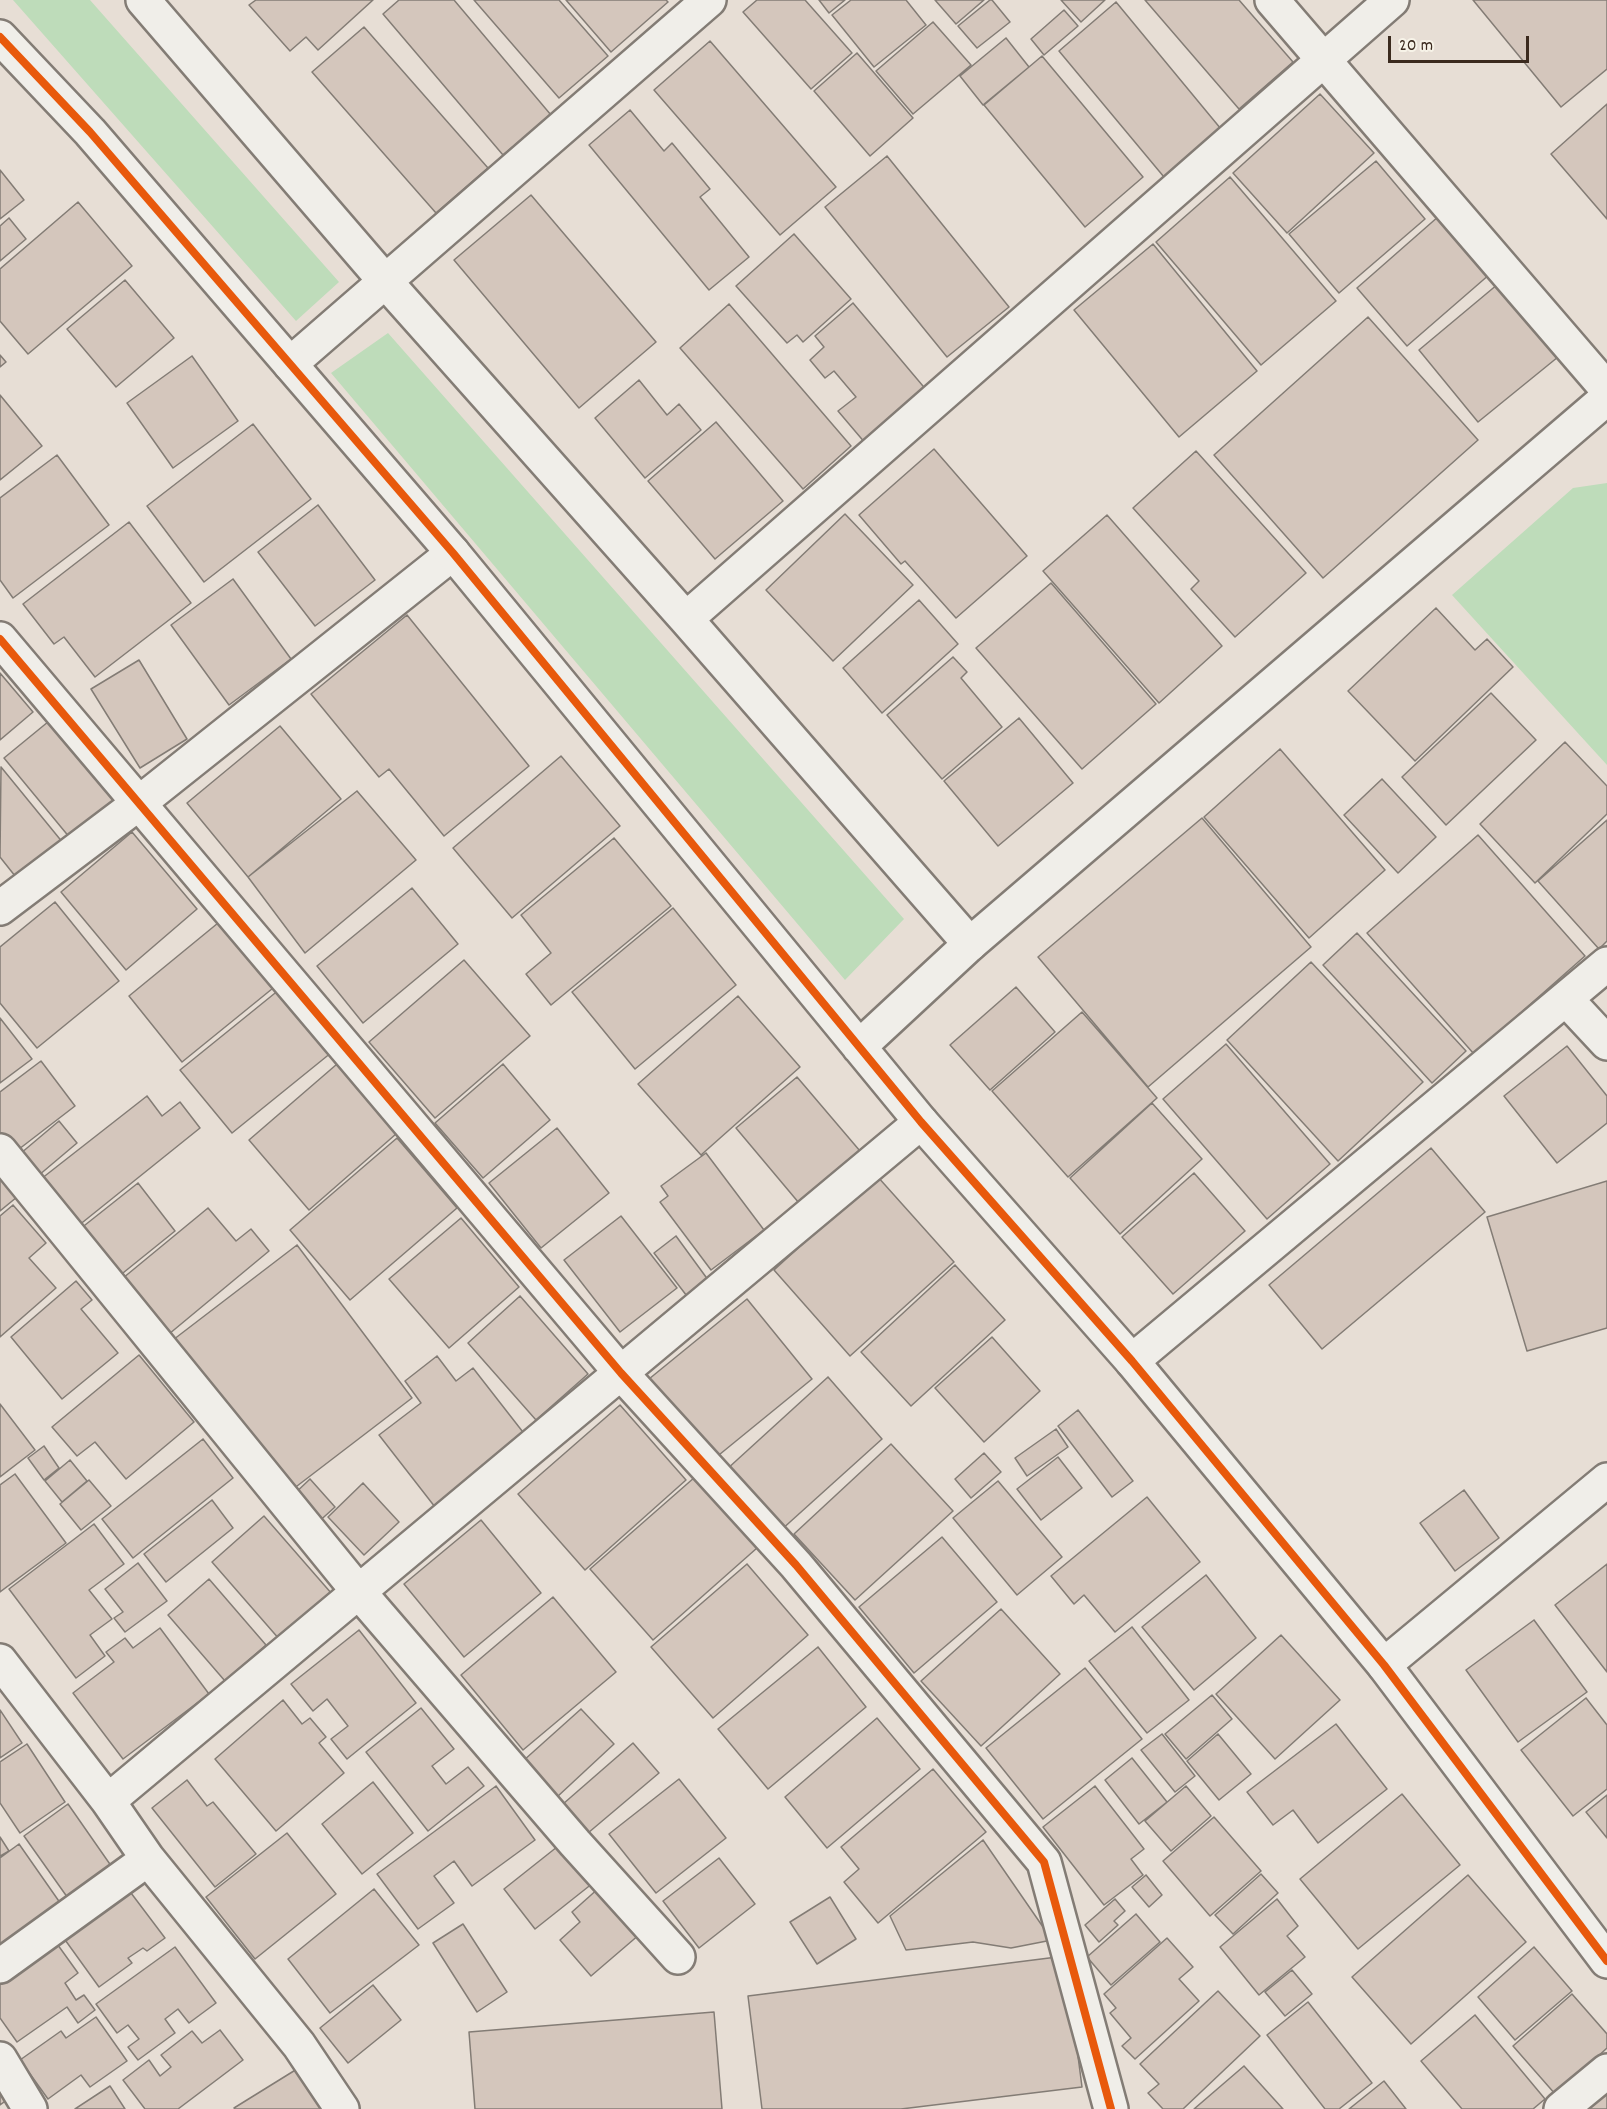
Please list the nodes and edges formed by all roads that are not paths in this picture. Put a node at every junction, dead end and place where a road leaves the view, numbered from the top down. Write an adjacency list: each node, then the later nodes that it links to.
1 (143, 0): 7 (street)
2 (709, 0): 7 (street)
3 (1272, 0): 6 (street)
4 (1392, 0): 6 (street)
5 (0, 37): 8 (street)
6 (1323, 60): 9 (street); 12 (street)
7 (385, 281): 8 (street); 12 (street)
8 (290, 364): 11 (street)
9 (1607, 389)
10 (1607, 398): 16 (street)
11 (453, 553): 14 (street); 20 (street)
12 (686, 619): 16 (street)
13 (0, 639): 14 (street)
14 (139, 803): 15 (street); 24 (street)
15 (0, 909)
16 (970, 944): 20 (street)
17 (1607, 963): 18 (street)
18 (1566, 999): 19 (street); 23 (street)
19 (1607, 1043)
20 (859, 1047): 21 (street)
21 (921, 1122): 23 (street); 24 (street)
22 (0, 1151): 26 (street)
23 (1132, 1361): 28 (street)
24 (621, 1373): 26 (street); 38 (street)
25 (1607, 1480): 28 (street)
26 (358, 1591): 29 (street); 31 (street)
27 (0, 1661): 29 (street)
28 (1384, 1665): 32 (street)
29 (108, 1801): 30 (street)
30 (148, 1859): 33 (street); 37 (street)
31 (678, 1957)
32 (1607, 1961)
33 (0, 1965)
34 (0, 2059): 36 (street)
35 (1607, 2071): 39 (street)
36 (30, 2109)
37 (342, 2109)
38 (1112, 2109)
39 (1561, 2109)

